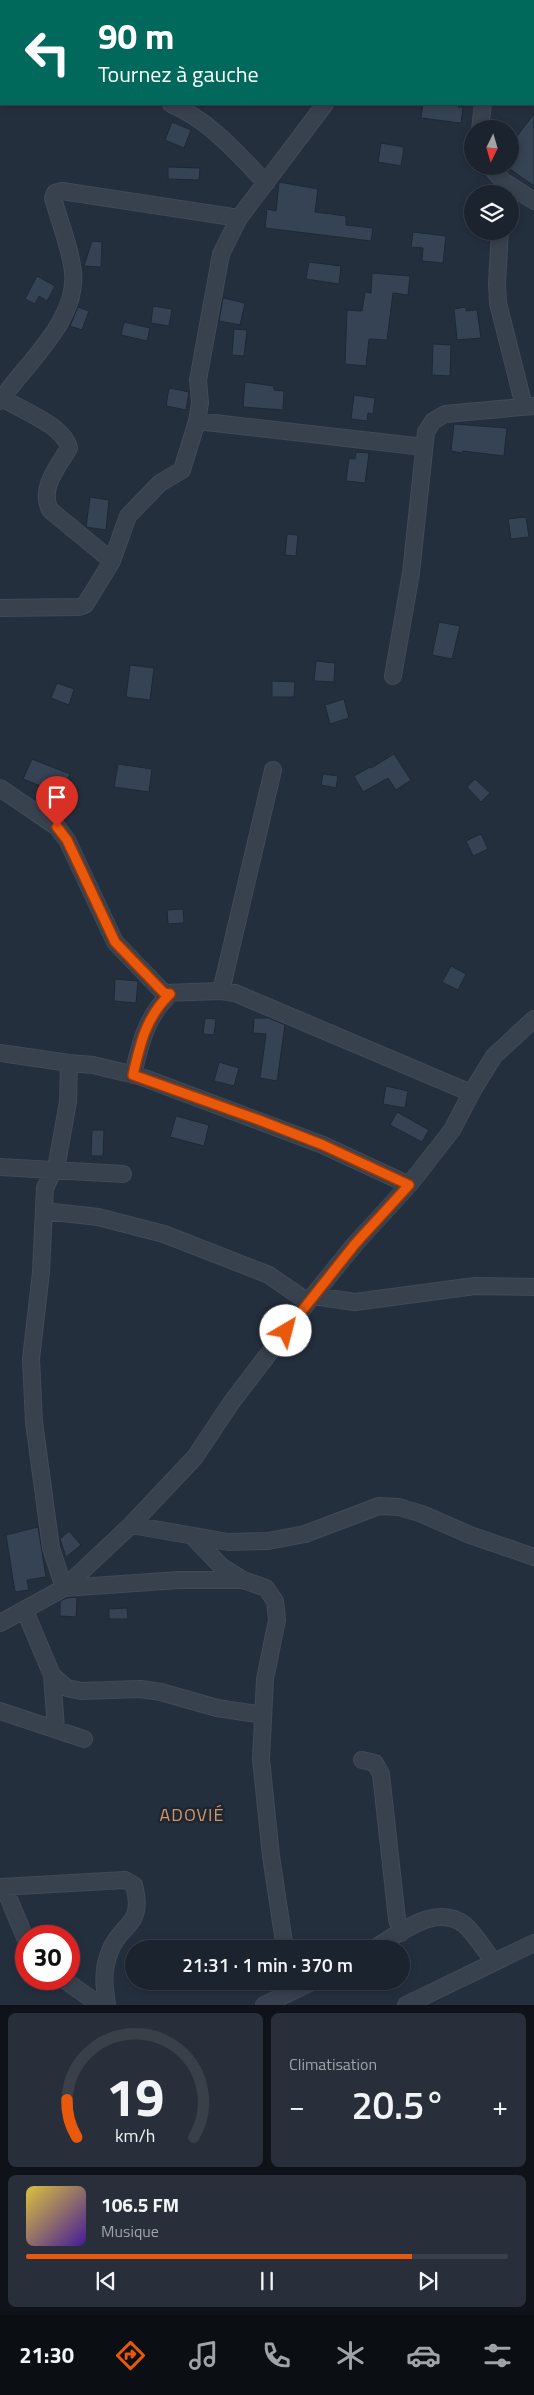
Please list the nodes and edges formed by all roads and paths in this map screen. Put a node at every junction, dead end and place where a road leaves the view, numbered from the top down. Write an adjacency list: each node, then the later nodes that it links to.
1 (174, 105): 5 (street)
2 (325, 105): 5 (street)
3 (483, 105): 4 (street)
4 (481, 120)
5 (266, 183): 8 (street)
6 (519, 194): 7 (street)
7 (534, 201)
8 (240, 218): 10 (street); 12 (street)
9 (499, 240): 11 (street)
10 (1, 399): 14 (street)
11 (529, 406): 13 (street)
12 (197, 421): 13 (street); 14 (street)
13 (424, 448): 16 (street)
14 (112, 561): 15 (street)
15 (0, 608)
16 (393, 676)
17 (273, 770): 19 (street)
18 (0, 788): 20 (street)
19 (221, 991): 20 (street); 25 (street)
20 (170, 994): 24 (street)
21 (534, 1019): 25 (street)
22 (0, 1053): 23 (street)
23 (69, 1063): 24 (street); 27 (street)
24 (133, 1075): 29 (street)
25 (471, 1093): 29 (street)
26 (0, 1167): 27 (street)
27 (52, 1170): 28 (street); 30 (street)
28 (123, 1174)
29 (409, 1185): 32 (street)
30 (44, 1211): 32 (street); 37 (street)
31 (534, 1287): 32 (street)
32 (311, 1299): 33 (street)
33 (132, 1525): 34 (street); 37 (street)
34 (193, 1537): 35 (street); 36 (street)
35 (534, 1557)
36 (243, 1580): 37 (street); 42 (street)
37 (64, 1588): 38 (street)
38 (25, 1611): 39 (street); 40 (street)
39 (0, 1623)
40 (52, 1674): 42 (street); 43 (street)
41 (0, 1711): 43 (street)
42 (263, 1715): 49 (street)
43 (56, 1729): 44 (street)
44 (84, 1739)
45 (362, 1760): 48 (street)
46 (2, 1887): 47 (street); 56 (street)
47 (19, 1925)
48 (401, 1933): 50 (street); 52 (street)
49 (285, 1940)
50 (389, 1940)
51 (534, 1943): 52 (street)
52 (494, 1962): 58 (street)
53 (79, 1990): 55 (street)
54 (287, 1990): 57 (street)
55 (100, 2005)
56 (107, 2005)
57 (264, 2005)
58 (406, 2005)

